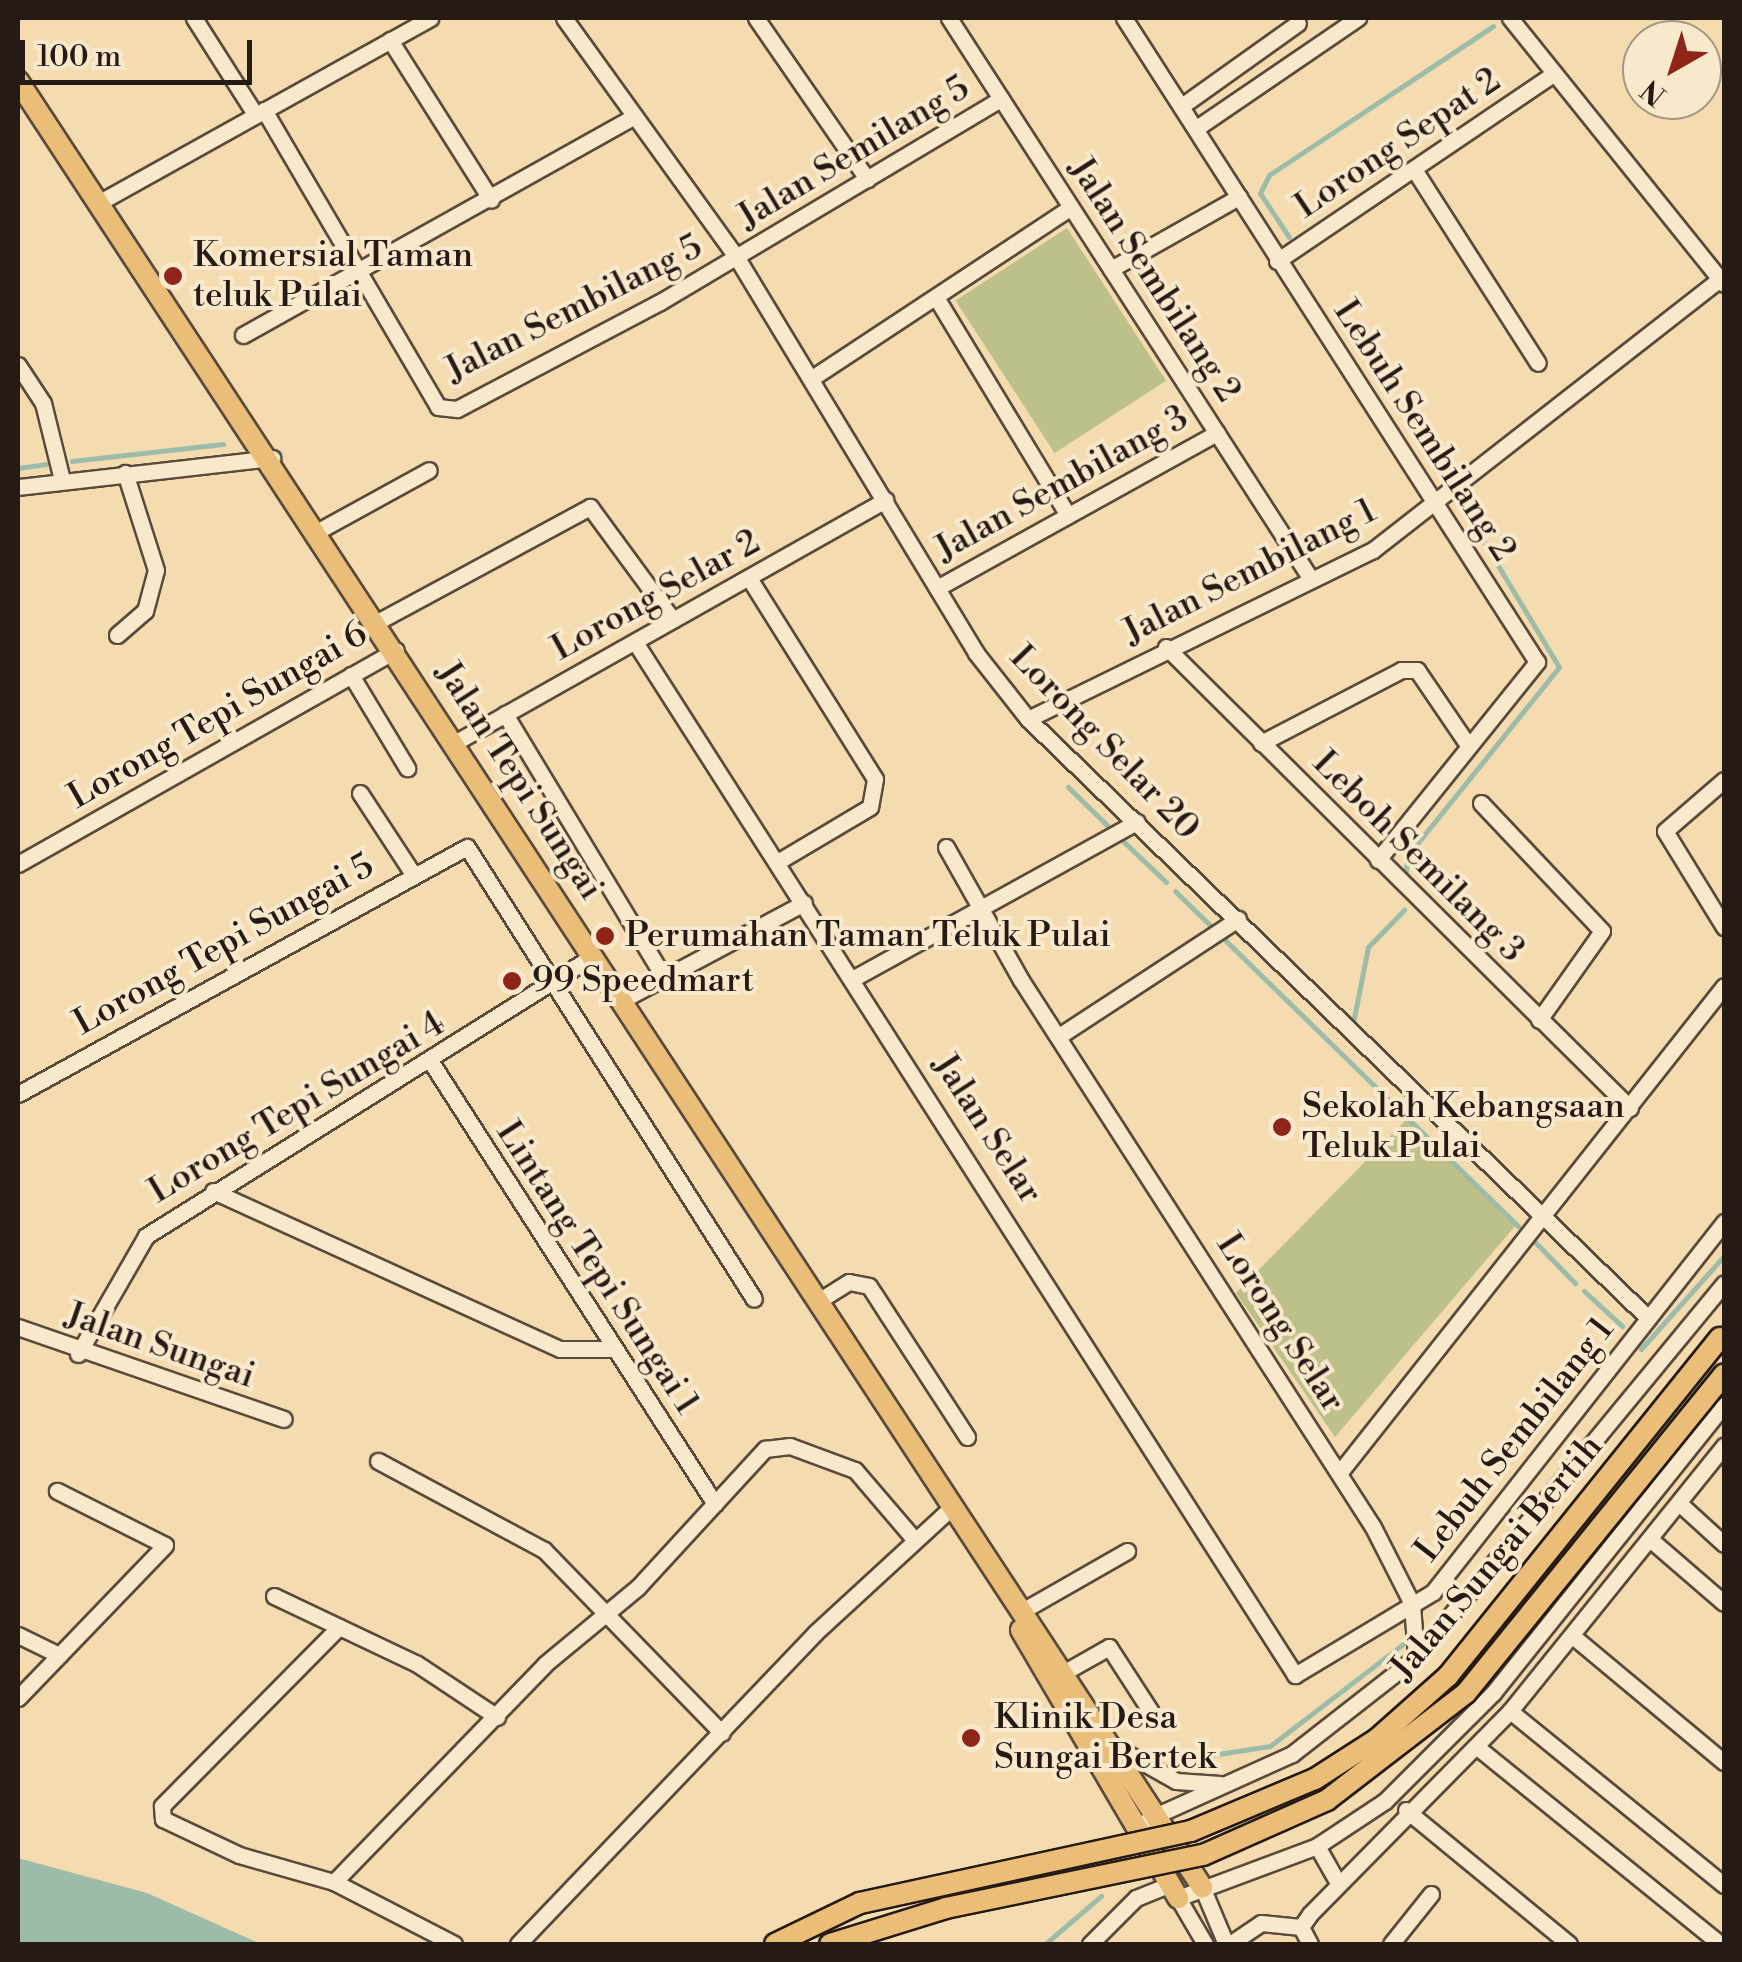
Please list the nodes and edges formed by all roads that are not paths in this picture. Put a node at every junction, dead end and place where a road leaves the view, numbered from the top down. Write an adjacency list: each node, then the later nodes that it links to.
1 (194, 18): 16 (street)
2 (430, 18): 10 (street)
3 (564, 18): 17 (street, Lorong Selar 20)
4 (756, 18): 20 (street)
5 (948, 18): 14 (street, Jalan Sembilang 2)
6 (1124, 18): 15 (street, Lebuh Sembilang 2)
7 (1358, 18): 11 (street)
8 (1510, 18): 12 (street)
9 (1296, 20): 11 (street); 15 (street)
10 (390, 40): 16 (street); 22 (street)
11 (1314, 47): 18 (street)
12 (1552, 75): 19 (street, Lorong Sepat 2); 29 (street)
13 (18, 81): 23 (main road, Jalan Tepi Sungai)
14 (1001, 99): 20 (street, Jalan Semilang 5); 24 (street, Jalan Sembilang 2)
15 (1183, 105): 18 (street, Lebuh Sembilang 2)
16 (259, 112): 23 (street); 28 (street)
17 (633, 117): 22 (street); 25 (street, Lorong Selar 20)
18 (1198, 127): 21 (street, Lebuh Sembilang 2)
19 (1417, 174): 26 (street, Lorong Sepat 2); 32 (street)
20 (867, 179): 25 (street, Jalan Semilang 5)
21 (1239, 197): 26 (street, Lebuh Sembilang 2); 27 (street)
22 (492, 200): 28 (street)
23 (100, 202): 36 (main road, Jalan Tepi Sungai)
24 (1071, 206): 27 (street, Jalan Sembilang 2); 30 (street)
25 (736, 258): 28 (street, Jalan Sembilang 5); 34 (street, Lorong Selar 20)
26 (1278, 260): 42 (street, Lebuh Sembilang 2)
27 (1111, 269): 35 (street, Jalan Sembilang 2)
28 (361, 274): 31 (street)
29 (1723, 280): 42 (street, Jalan Sembilang 1)
30 (937, 299): 34 (street); 43 (street)
31 (243, 335)
32 (1538, 363)
33 (18, 365): 39 (street)
34 (812, 378): 41 (street, Lorong Selar 20)
35 (1217, 433): 43 (street, Jalan Sembilang 3); 45 (street, Jalan Sembilang 2)
36 (272, 458): 38 (street); 44 (main road, Jalan Tepi Sungai)
37 (429, 470): 44 (street)
38 (125, 473): 39 (street); 50 (street)
39 (62, 480): 40 (street)
40 (18, 486)
41 (885, 500): 46 (street, Lorong Selar 2); 47 (street, Lorong Selar 20)
42 (1434, 504): 45 (street, Jalan Sembilang 1); 59 (street, Lebuh Sembilang 2)
43 (1068, 515): 47 (street, Jalan Sembilang 3)
44 (320, 530): 49 (main road, Jalan Tepi Sungai)
45 (1310, 576): 52 (street, Jalan Sembilang 1)
46 (749, 578): 48 (street, Lorong Selar 2); 67 (street)
47 (936, 588): 56 (street, Lorong Selar 20)
48 (673, 620): 49 (street); 51 (street, Lorong Selar 2)
49 (379, 622): 53 (main road, Jalan Tepi Sungai)
50 (117, 635)
51 (635, 642): 55 (street, Lorong Selar 2); 67 (street, Jalan Selar)
52 (1166, 647): 56 (street, Jalan Sembilang 1); 58 (street, Leboh Semilang 3)
53 (396, 650): 54 (street, Lorong Tepi Sungai 6); 57 (main road, Jalan Tepi Sungai)
54 (352, 675): 60 (street); 68 (street, Lorong Tepi Sungai 6)
55 (504, 714): 57 (street, Lorong Selar 2); 75 (street)
56 (1028, 719): 64 (street, Lorong Selar 20)
57 (456, 742): 74 (main road, Jalan Tepi Sungai)
58 (1261, 743): 59 (street); 66 (street, Leboh Semilang 3)
59 (1468, 746): 66 (street, Lebuh Sembilang 2)
60 (407, 768)
61 (1724, 780): 73 (street)
62 (360, 793): 69 (street)
63 (1480, 803): 80 (street)
64 (1137, 822): 71 (street); 72 (street, Lorong Selar 20)
65 (946, 847): 71 (street, Lorong Selar)
66 (1378, 860): 80 (street, Leboh Semilang 3)
67 (779, 861): 70 (street, Jalan Selar)
68 (18, 864)
69 (413, 874): 77 (street, Lorong Tepi Sungai 5); 83 (street, Lorong Tepi Sungai 5)
70 (804, 903): 75 (street); 76 (street, Jalan Selar)
71 (978, 911): 76 (street); 81 (street, Lorong Selar)
72 (1238, 920): 81 (street); 86 (street, Lorong Selar 20)
73 (1724, 927)
74 (593, 956): 77 (street, Lorong Tepi Sungai 4); 79 (main road, Jalan Tepi Sungai)
75 (664, 978): 79 (street)
76 (854, 978): 123 (street, Jalan Selar)
77 (552, 983): 82 (street, Lorong Tepi Sungai 4); 89 (street)
78 (1724, 986): 84 (street)
79 (624, 1000): 90 (main road, Jalan Tepi Sungai)
80 (1538, 1020): 84 (street, Leboh Semilang 3)
81 (1059, 1036): 103 (street, Lorong Selar)
82 (431, 1062): 85 (street, Lorong Tepi Sungai 4); 94 (street, Lintang Tepi Sungai 1)
83 (18, 1094)
84 (1630, 1108): 86 (street)
85 (213, 1191): 94 (street); 95 (street, Lorong Tepi Sungai 4)
86 (1548, 1216): 91 (street, Lorong Selar 20); 103 (street)
87 (1724, 1222): 91 (street, Lebuh Sembilang 1)
88 (1724, 1283): 124 (street)
89 (754, 1299)
90 (820, 1300): 99 (street); 108 (main road, Jalan Tepi Sungai)
91 (1648, 1318): 116 (street, Lebuh Sembilang 1)
92 (18, 1327): 95 (street, Jalan Sungai)
93 (1722, 1335): 148 (main road, Jalan Sungai Bertih, bridge)
94 (609, 1348): 106 (street, Lintang Tepi Sungai 1)
95 (78, 1354): 98 (street, Jalan Sungai)
96 (1724, 1374): 149 (main road, Jalan Sungai Bertih, bridge)
97 (1724, 1405): 138 (street)
98 (284, 1420)
99 (967, 1437)
100 (1724, 1446): 102 (street)
101 (378, 1461): 117 (street)
102 (1711, 1464): 104 (street); 107 (street)
103 (1340, 1472): 116 (street, Lorong Selar)
104 (1724, 1476)
105 (56, 1490): 122 (street)
106 (715, 1504): 109 (street); 117 (street)
107 (1680, 1504): 110 (street); 111 (street)
108 (954, 1506): 109 (street); 113 (main road, Jalan Tepi Sungai)
109 (913, 1538): 130 (street)
110 (1651, 1540): 115 (street); 121 (street)
111 (1724, 1544)
112 (1127, 1551): 118 (street)
113 (993, 1569): 118 (main road, Jalan Tepi Sungai); 137 (main road, Jalan Tepi Sungai)
114 (274, 1596): 119 (street)
115 (1724, 1603)
116 (1412, 1604): 123 (street, Lebuh Sembilang 1); 124 (street, Lorong Selar)
117 (608, 1609): 129 (street); 130 (street)
118 (1022, 1611): 125 (main road, Jalan Tepi Sungai)
119 (339, 1627): 129 (street); 139 (street)
120 (18, 1634): 122 (street)
121 (1575, 1638): 127 (street); 133 (street)
122 (59, 1655): 126 (street)
123 (1276, 1657)
124 (1416, 1657): 134 (street)
125 (1063, 1673): 128 (street); 131 (main road, Jalan Tepi Sungai)
126 (18, 1698)
127 (1510, 1711): 132 (street); 141 (street)
128 (1151, 1712)
129 (496, 1717): 139 (street)
130 (722, 1734): 147 (street)
131 (1113, 1745): 134 (street); 136 (main road, Jalan Tepi Sungai)
132 (1478, 1747): 135 (street); 156 (street)
133 (1724, 1762)
134 (1244, 1781): 136 (street)
135 (1406, 1810): 140 (street); 155 (street)
136 (1157, 1814): 137 (street); 142 (main road, Jalan Tepi Sungai)
137 (1130, 1826): 143 (main road, Jalan Tepi Sungai)
138 (1317, 1846): 140 (street); 142 (street)
139 (334, 1882): 146 (street)
140 (1338, 1882): 145 (street)
141 (1724, 1886)
142 (1202, 1887): 143 (street); 152 (street)
143 (1174, 1891): 150 (street); 151 (street)
144 (1432, 1894): 154 (street)
145 (1300, 1927): 152 (street); 153 (street)
146 (454, 1944)
147 (518, 1944)
148 (775, 1944)
149 (830, 1944)
150 (1090, 1944)
151 (1205, 1944)
152 (1228, 1944)
153 (1310, 1944)
154 (1391, 1944)
155 (1569, 1944)
156 (1720, 1944)

